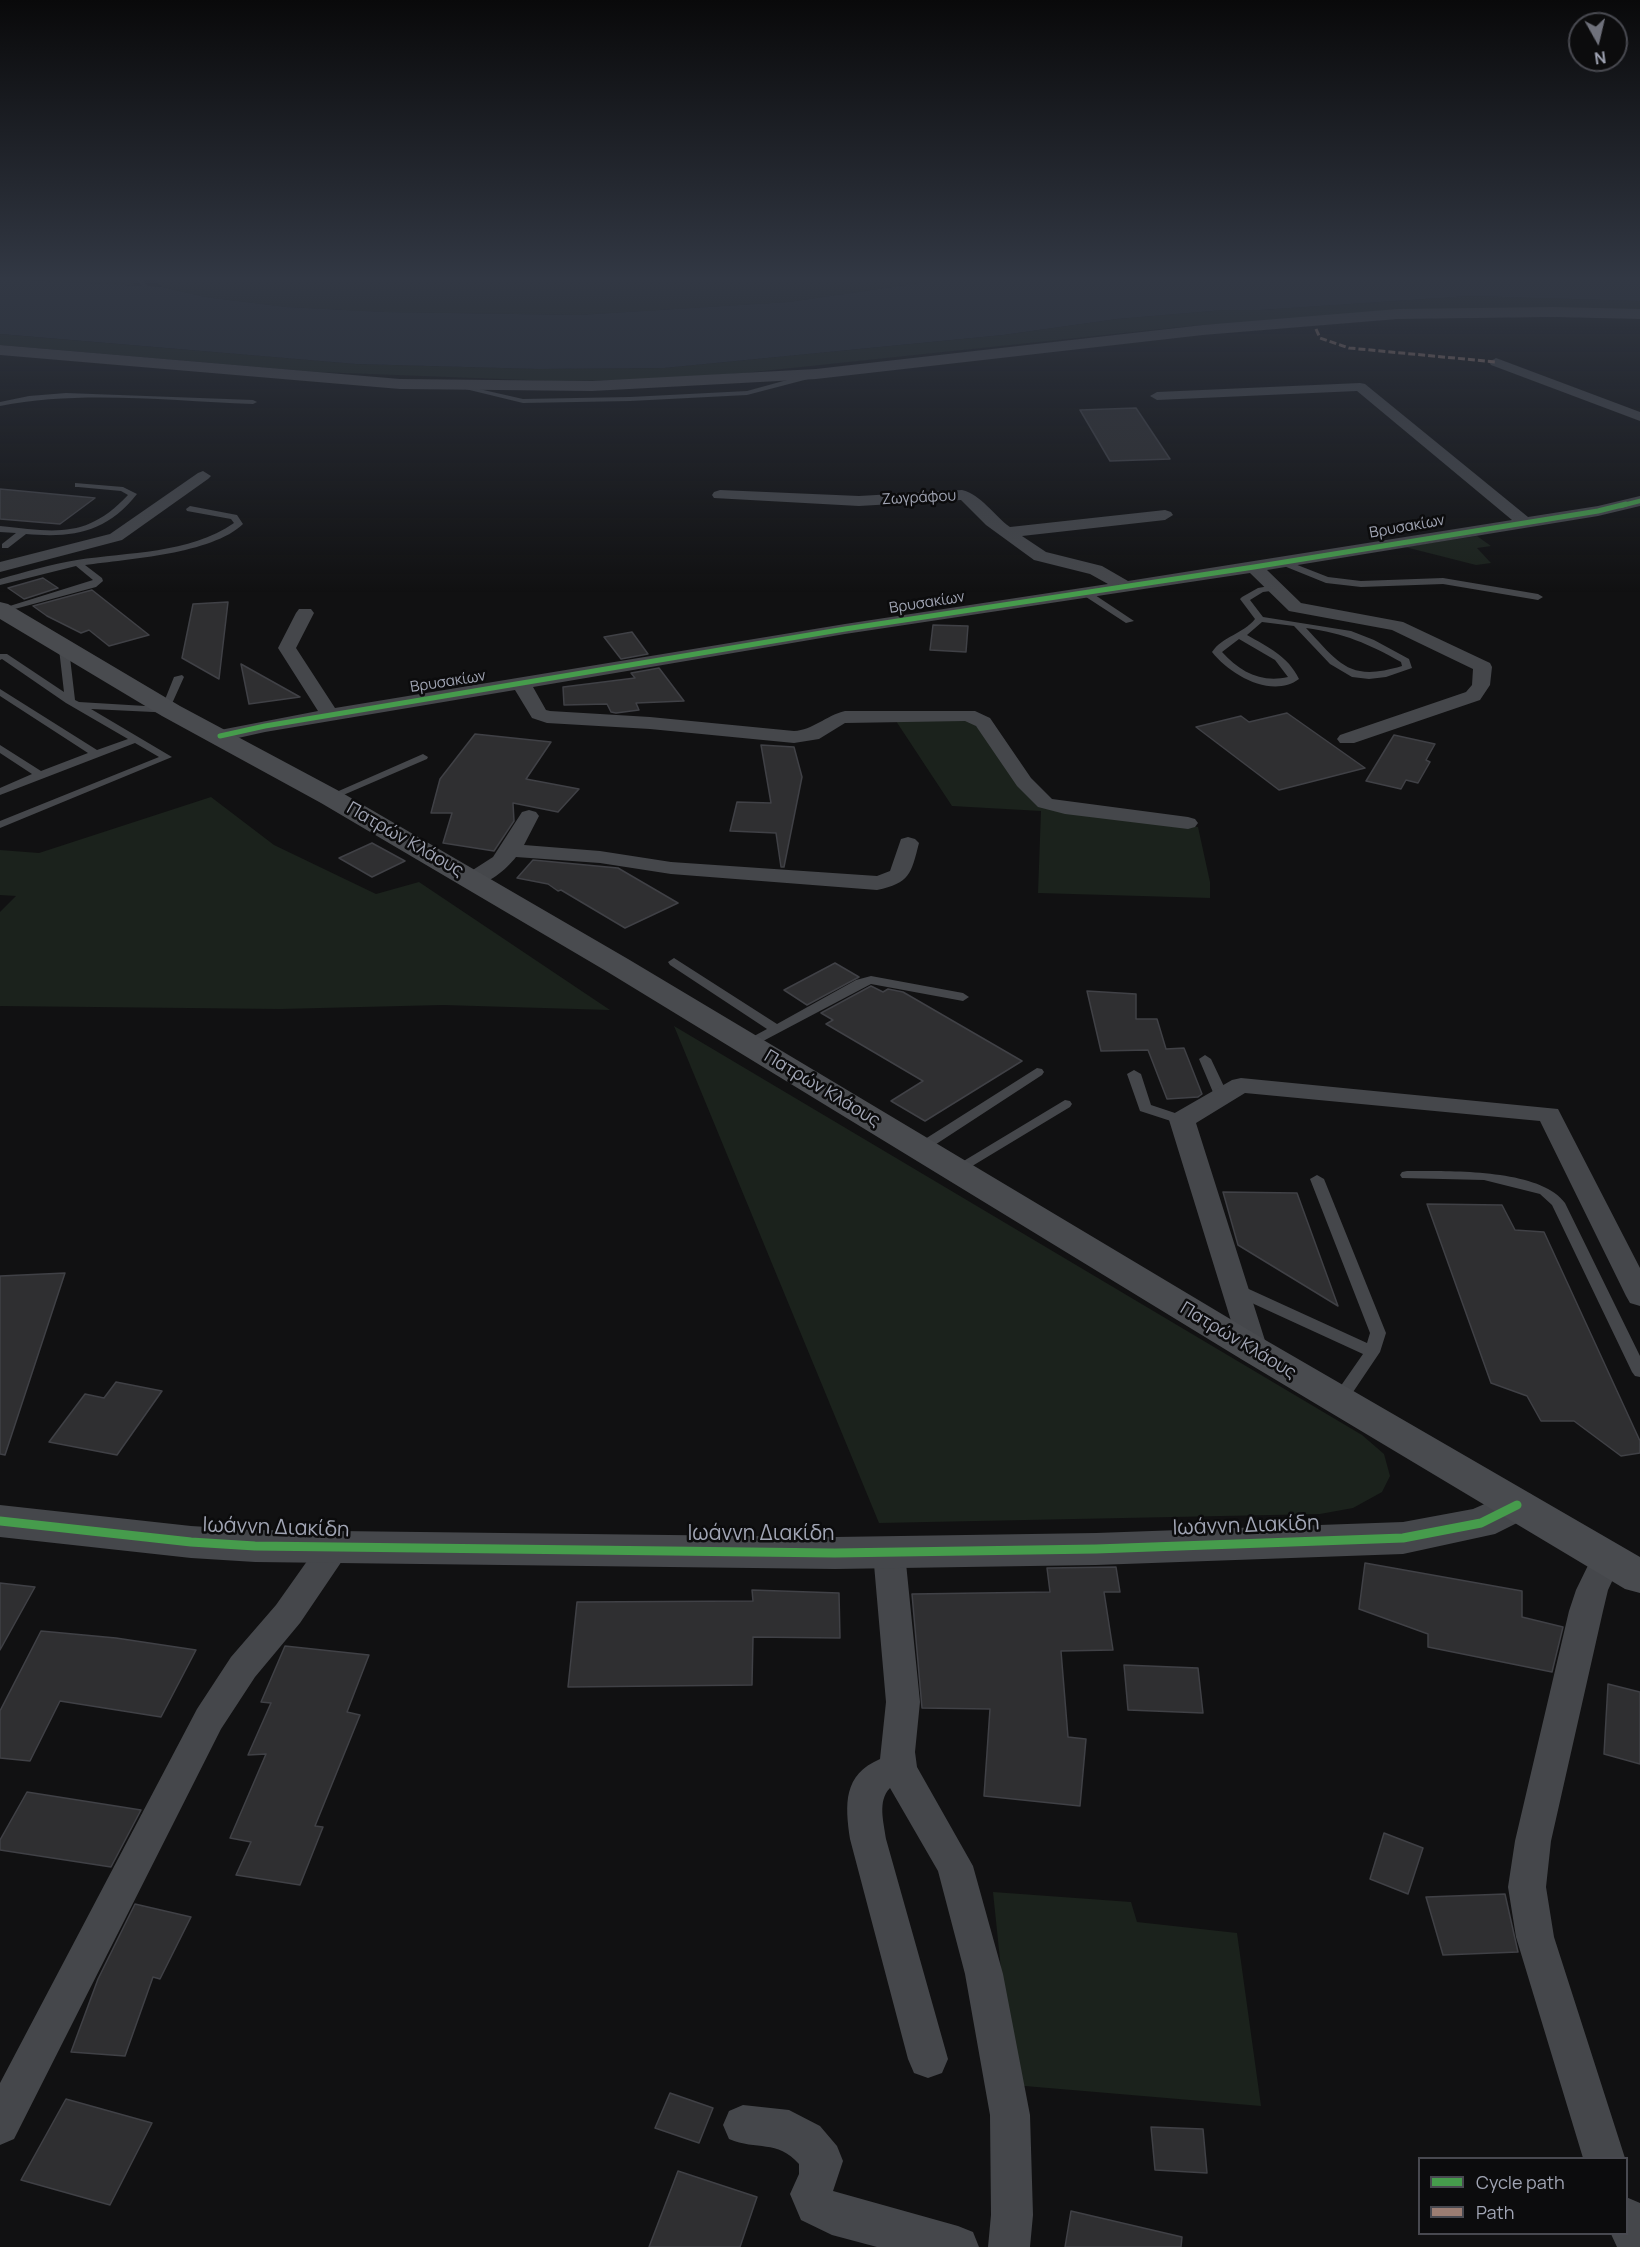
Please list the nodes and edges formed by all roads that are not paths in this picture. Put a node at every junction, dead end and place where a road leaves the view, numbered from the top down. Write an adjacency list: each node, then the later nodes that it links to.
1 (436, 384): 2 (main road)
2 (632, 384)
3 (1553, 384): 7 (street)
4 (1156, 396): 14 (street)
5 (253, 402): 6 (lane)
6 (1, 403)
7 (1640, 417)
8 (202, 476): 21 (street)
9 (78, 485): 16 (lane)
10 (720, 495): 17 (street, Ζωγράφου)
11 (1640, 501): 14 (street, Βρυσακίων)
12 (190, 509): 20 (lane)
13 (1165, 515): 17 (street)
14 (1524, 522): 19 (street, Βρυσακίων)
15 (0, 529): 16 (lane)
16 (24, 531): 18 (lane)
17 (1009, 532): 23 (street, Ζωγράφου)
18 (5, 546)
19 (1282, 562): 22 (street, Βρυσακίων); 26 (lane)
20 (77, 563): 27 (lane); 27 (lane)
21 (0, 567)
22 (1254, 567): 23 (street, Βρυσακίων); 24 (street)
23 (1126, 587): 25 (street, Βρυσακίων)
24 (1275, 588): 29 (lane); 43 (street)
25 (1086, 592): 30 (lane); 36 (street, Βρυσακίων)
26 (1538, 597)
27 (1, 600): 33 (main road, Πατρών Κλάους)
28 (305, 613): 40 (street)
29 (1260, 619): 31 (lane); 32 (lane)
30 (1130, 621)
31 (1297, 624): 31 (lane)
32 (1241, 636): 32 (lane)
33 (64, 649): 38 (lane); 39 (main road, Πατρών Κλάους)
34 (0, 657): 38 (lane)
35 (179, 677): 39 (lane)
36 (521, 683): 40 (street, Βρυσακίων); 51 (street)
37 (0, 692): 45 (lane)
38 (73, 703): 39 (lane); 42 (lane)
39 (168, 709): 41 (main road, Πατρών Κλάους)
40 (330, 715): 41 (street, Βρυσακίων)
41 (220, 736): 49 (main road, Πατρών Κλάους)
42 (136, 739): 45 (lane); 52 (lane)
43 (1347, 739)
44 (0, 748): 47 (lane)
45 (96, 754): 47 (lane)
46 (423, 757): 49 (lane)
47 (40, 775): 48 (lane)
48 (0, 792)
49 (330, 797): 55 (main road, Πατρών Κλάους)
50 (529, 816): 54 (street)
51 (1188, 823)
52 (0, 825)
53 (908, 843): 54 (street)
54 (510, 850): 55 (street)
55 (473, 880): 59 (main road, Πατρών Κλάους)
56 (674, 962): 58 (lane)
57 (963, 997): 58 (lane)
58 (776, 1029): 59 (lane)
59 (748, 1045): 66 (main road, Πατρών Κλάους)
60 (1205, 1059): 63 (lane)
61 (1037, 1072): 66 (lane)
62 (1134, 1074): 65 (lane)
63 (1222, 1097): 65 (street); 71 (street)
64 (1065, 1104): 67 (lane)
65 (1182, 1120): 70 (street)
66 (919, 1149): 67 (main road, Πατρών Κλάους)
67 (954, 1171): 72 (main road, Πατρών Κλάους)
68 (1407, 1175): 74 (lane)
69 (1317, 1179): 73 (lane)
70 (1235, 1289): 72 (street); 73 (lane)
71 (1640, 1296)
72 (1254, 1350): 75 (main road, Πατρών Κλάους)
73 (1372, 1352): 75 (lane)
74 (1640, 1372)
75 (1339, 1400): 76 (main road, Πατρών Κλάους)
76 (1517, 1504): 79 (street, Ιωάννη Διακίδη); 80 (main road, Πατρών Κλάους)
77 (0, 1521): 78 (street, Ιωάννη Διακίδη)
78 (333, 1549): 79 (street, Ιωάννη Διακίδη); 83 (street)
79 (889, 1553): 81 (street)
80 (1624, 1567): 85 (street)
81 (899, 1767): 82 (street); 88 (street)
82 (928, 2059)
83 (0, 2125)
84 (743, 2126): 87 (street)
85 (1604, 2157)
86 (1628, 2222): 89 (street)
87 (958, 2247)
88 (1009, 2247)
89 (1639, 2247)

